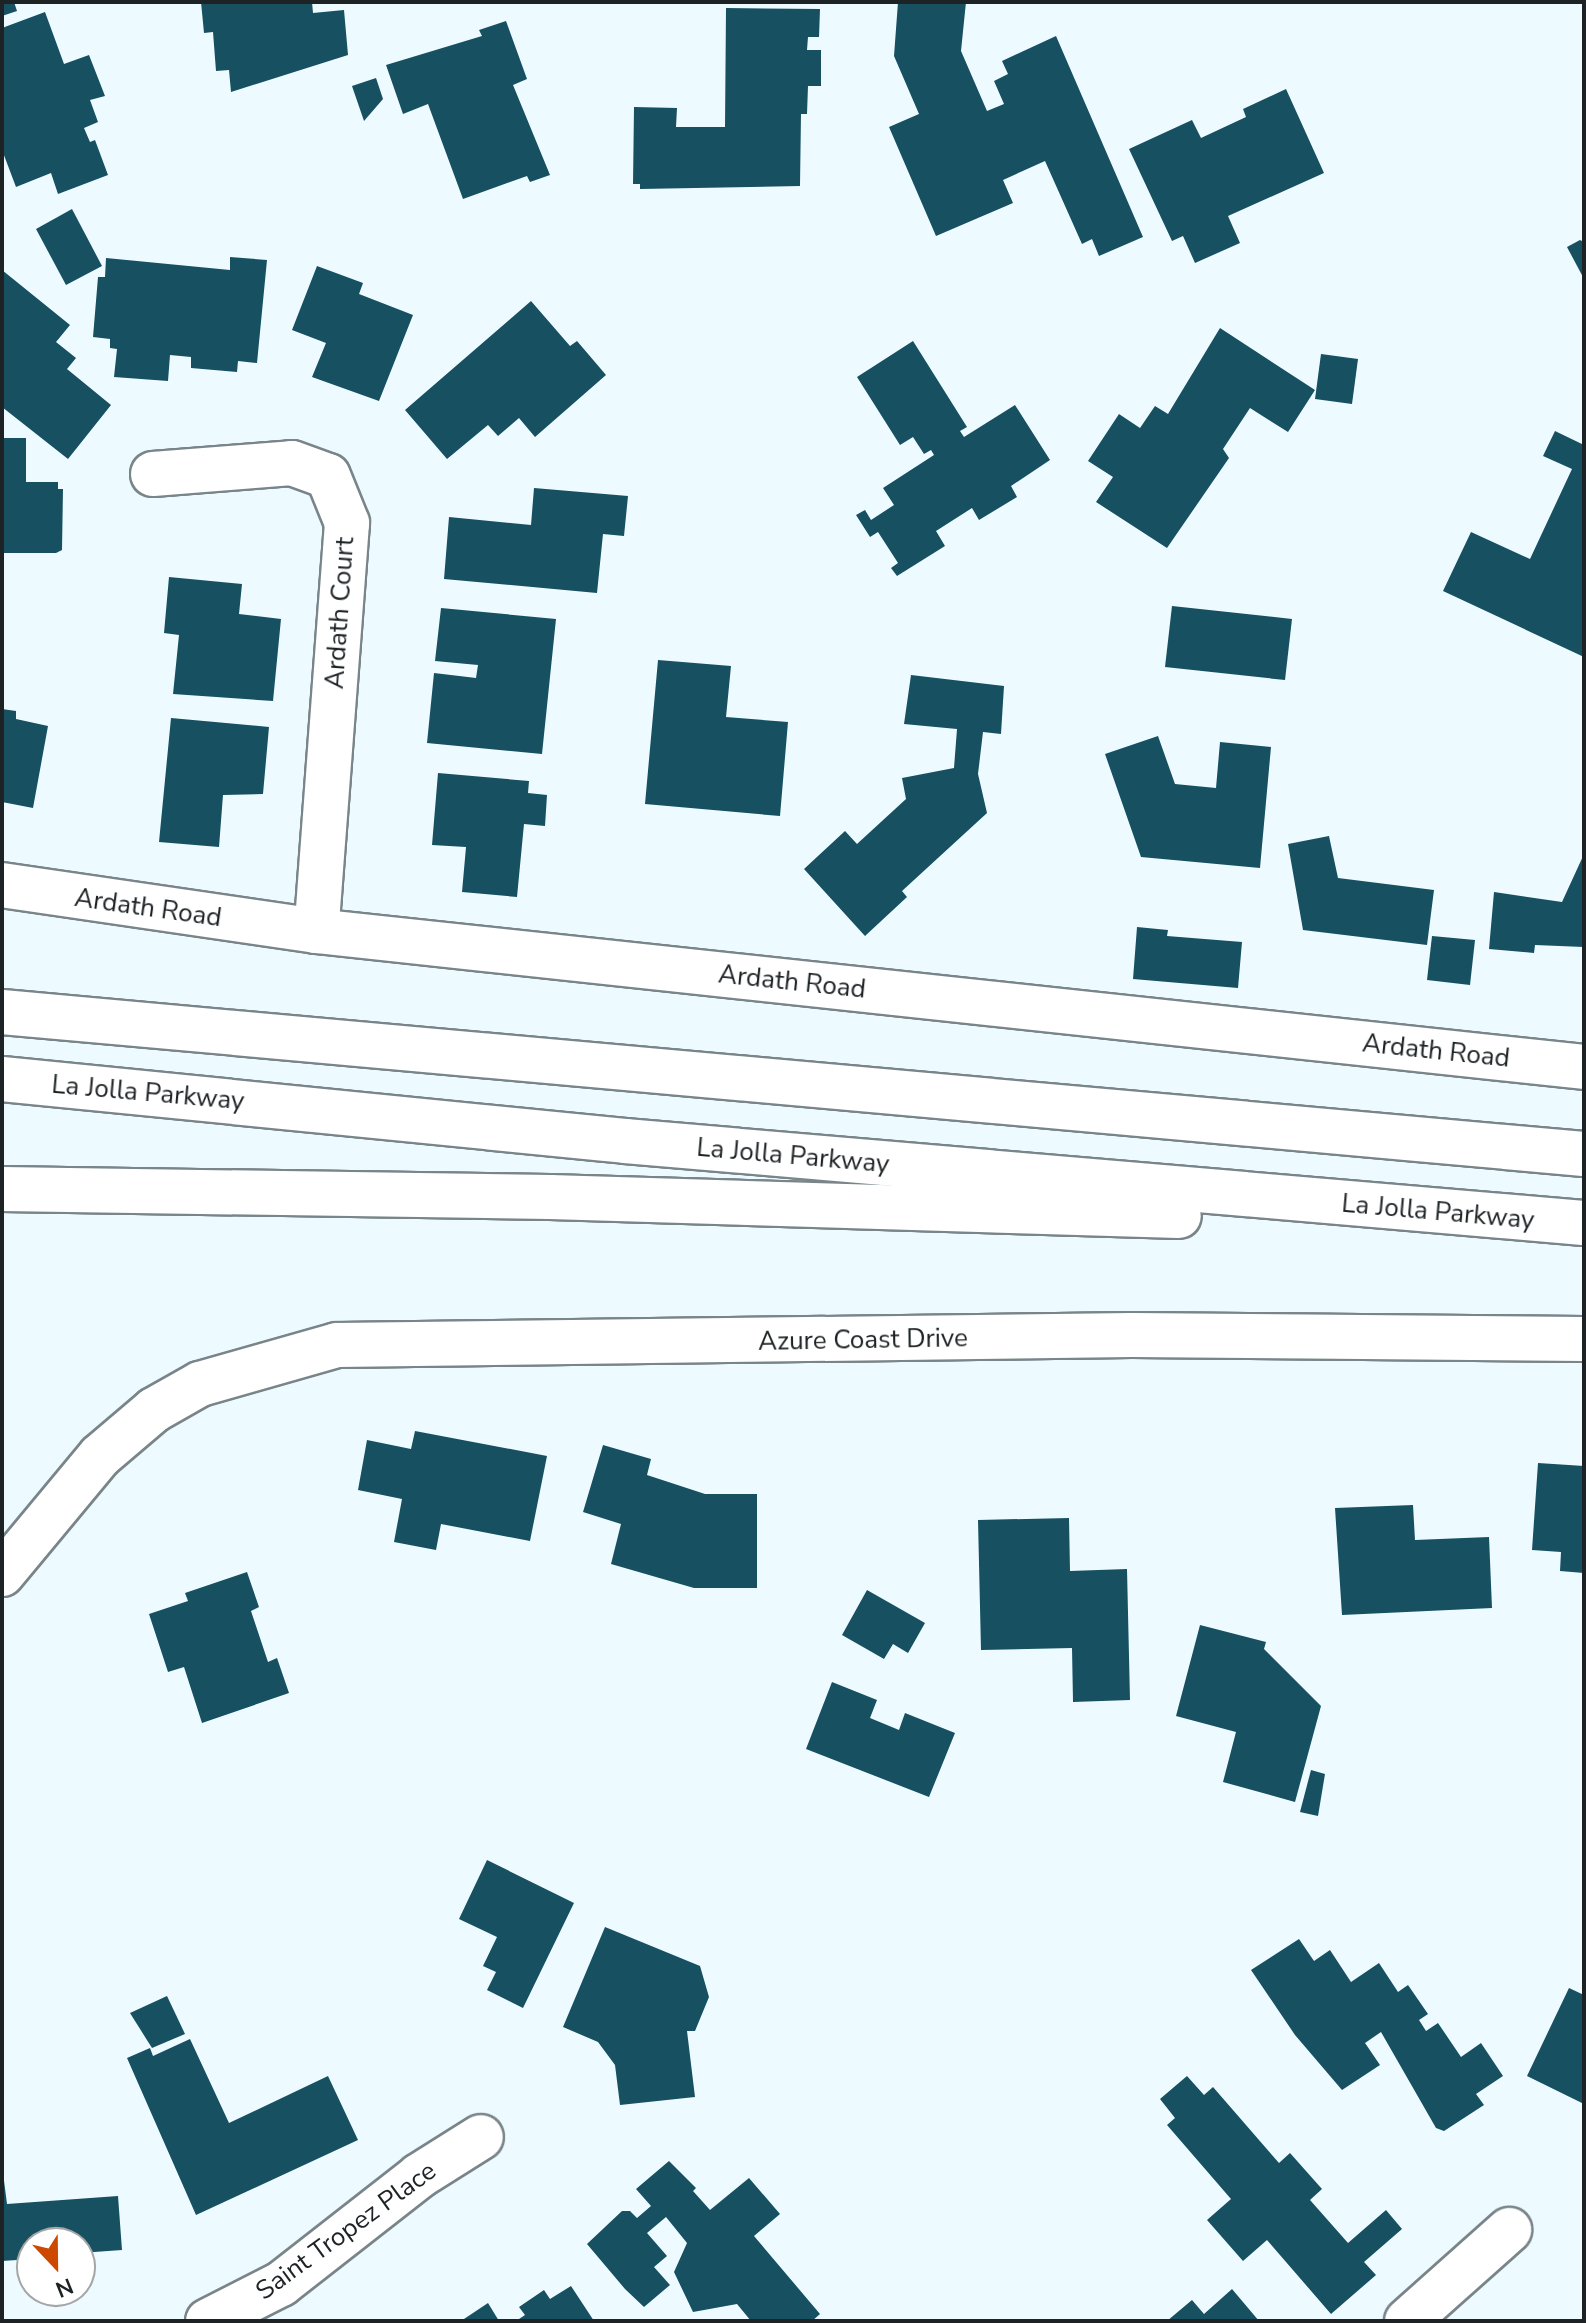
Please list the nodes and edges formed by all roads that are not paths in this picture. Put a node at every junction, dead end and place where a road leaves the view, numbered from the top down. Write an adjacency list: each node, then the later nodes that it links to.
1 (153, 474): 3 (main road, Ardath Court)
2 (2, 885): 3 (main road, Ardath Road)
3 (316, 931): 5 (main road, Ardath Road)
4 (2, 1012): 7 (main road)
5 (1584, 1067)
6 (2, 1079): 9 (main road, La Jolla Parkway)
7 (1584, 1154)
8 (2, 1189): 9 (main road)
9 (1506, 1219): 10 (main road, La Jolla Parkway)
10 (1584, 1223)
11 (1584, 1339): 12 (main road, Azure Coast Drive)
12 (2, 1574)
13 (481, 2137): 15 (main road, Saint Tropez Place)
14 (1509, 2230): 16 (main road)
15 (208, 2321)
16 (1407, 2321)

